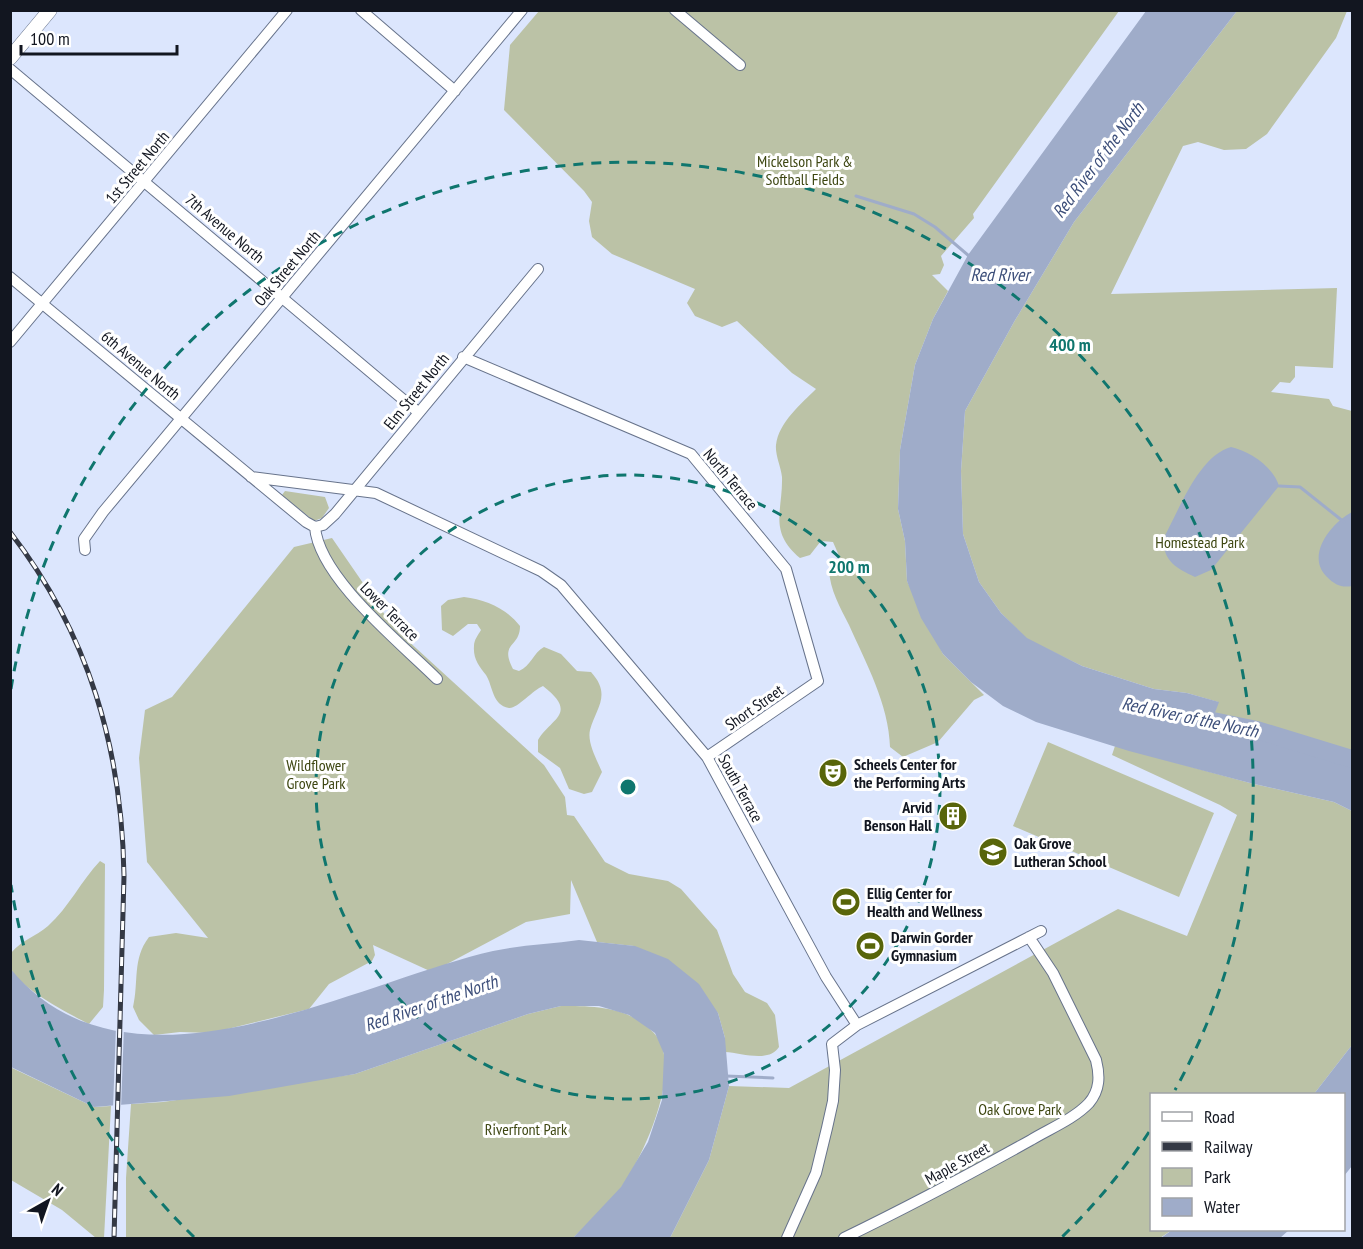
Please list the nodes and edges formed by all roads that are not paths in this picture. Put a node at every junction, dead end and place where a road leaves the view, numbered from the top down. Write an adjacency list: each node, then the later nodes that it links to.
1 (50, 10): 6 (street)
2 (287, 10): 10 (street, 1st Street North)
3 (361, 10): 9 (street)
4 (522, 10): 9 (street, Oak Street North)
5 (675, 10): 7 (street)
6 (10, 58)
7 (740, 65)
8 (10, 69): 10 (street, 7th Avenue North)
9 (455, 91): 13 (street, Oak Street North)
10 (145, 181): 13 (street, 7th Avenue North); 14 (street, 1st Street North)
11 (538, 269): 16 (street, Elm Street North)
12 (10, 277): 14 (street, 6th Avenue North)
13 (282, 297): 17 (street, 7th Avenue North); 18 (street, Oak Street North)
14 (42, 304): 15 (street, 1st Street North); 18 (street, 6th Avenue North)
15 (10, 342)
16 (463, 357): 17 (street, Elm Street North); 24 (street, North Terrace)
17 (418, 412): 20 (street, Elm Street North)
18 (182, 419): 19 (street, 6th Avenue North); 22 (street, Oak Street North)
19 (251, 477): 20 (street); 21 (street, 6th Avenue North)
20 (354, 490): 21 (street, Elm Street North); 25 (street, South Terrace)
21 (315, 527): 23 (street, Lower Terrace)
22 (85, 550)
23 (437, 679)
24 (818, 681): 25 (street, Short Street)
25 (707, 757): 28 (street, South Terrace)
26 (1041, 931): 27 (street)
27 (1029, 937): 28 (street); 30 (street, Maple Street)
28 (857, 1025): 29 (street)
29 (787, 1239)
30 (844, 1239)

